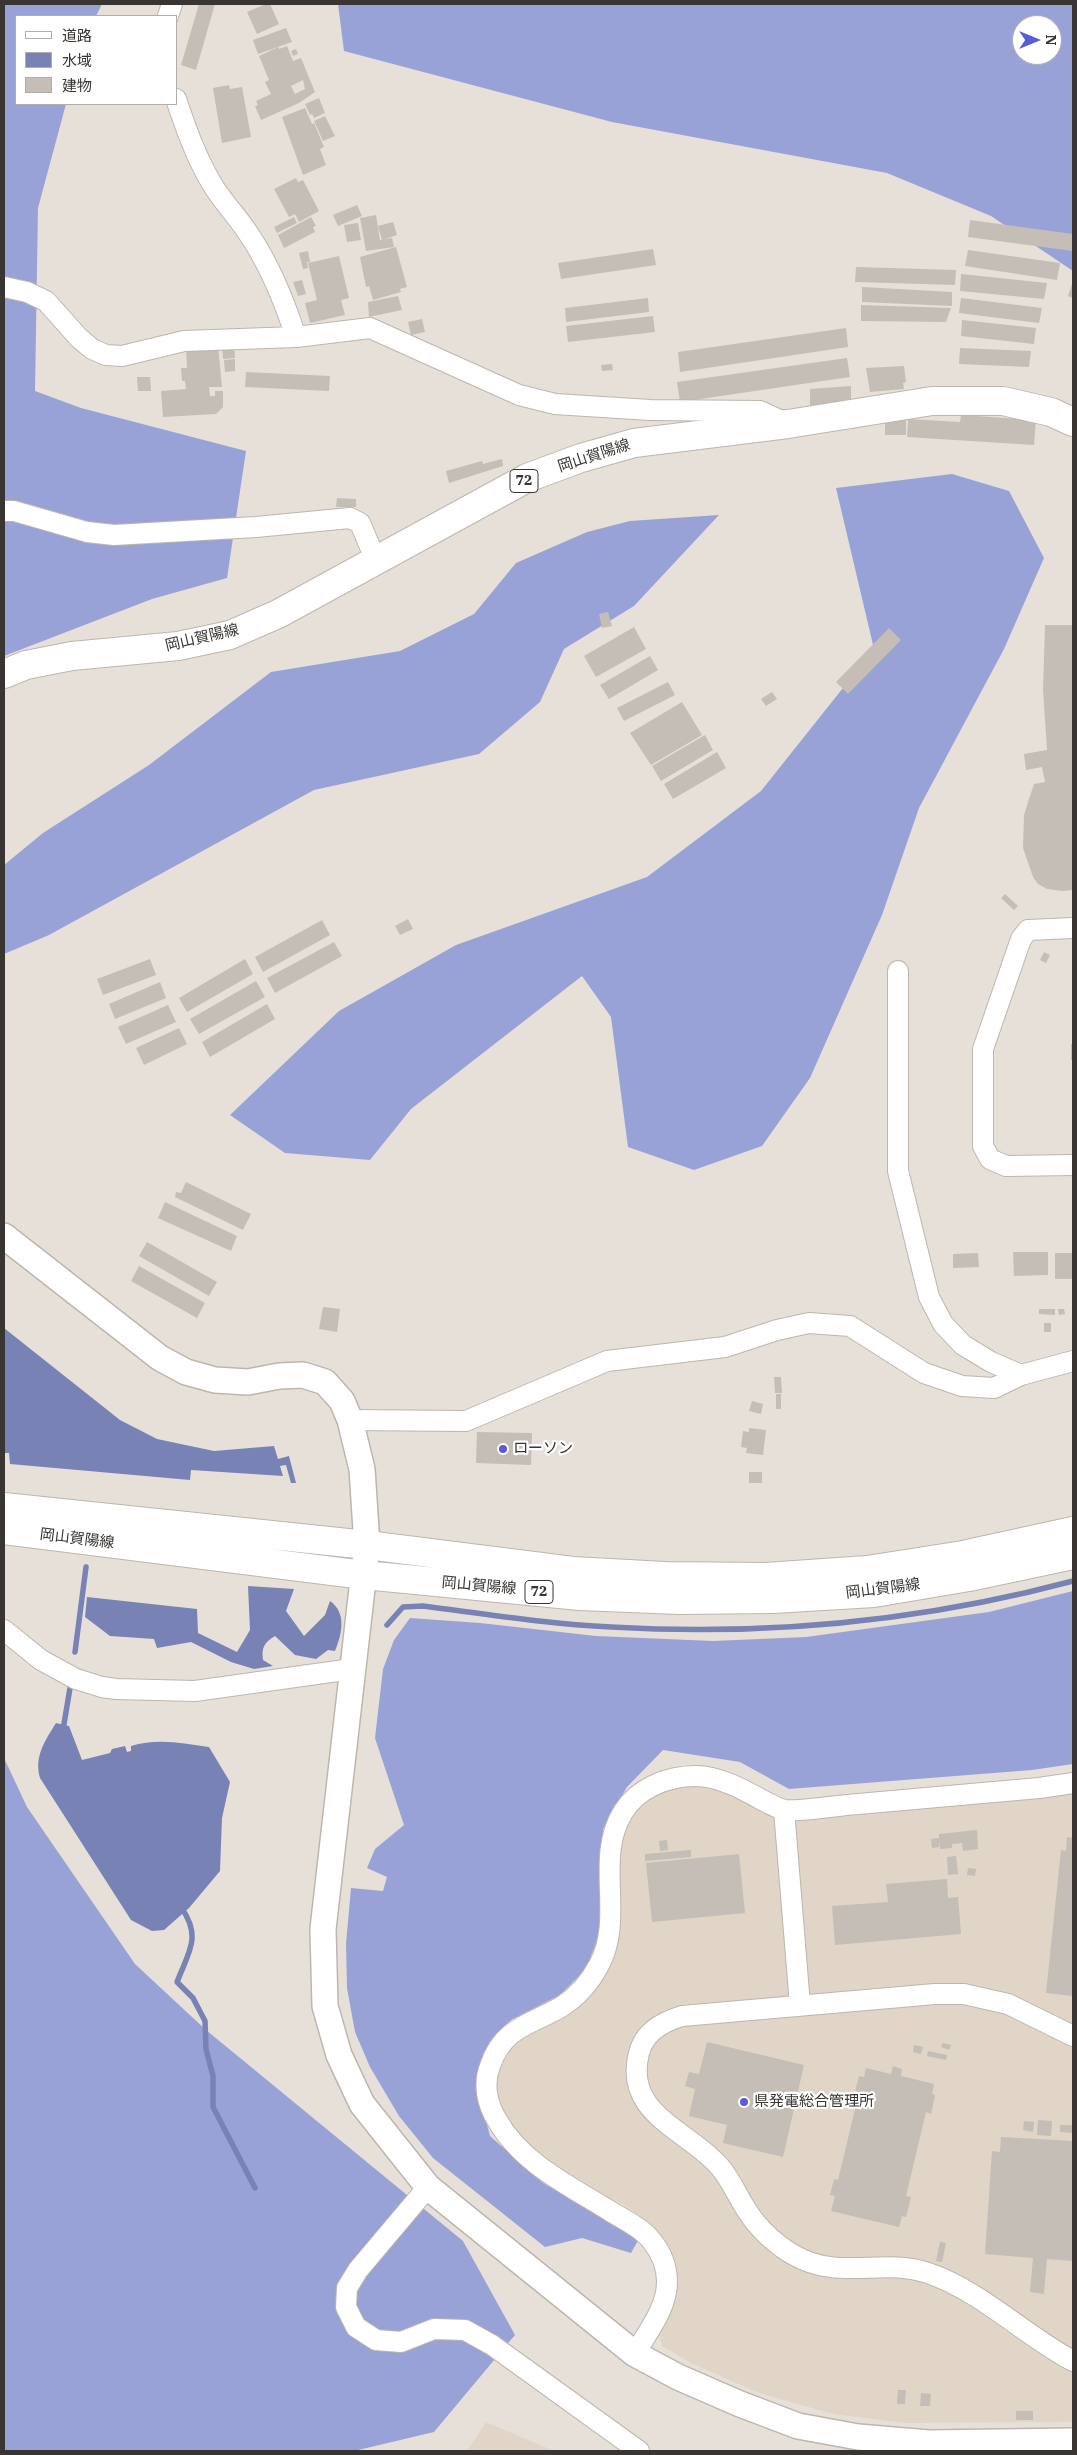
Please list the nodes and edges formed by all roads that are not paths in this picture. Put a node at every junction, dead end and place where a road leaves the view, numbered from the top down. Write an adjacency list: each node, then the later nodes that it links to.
1 (178, 105): 3 (street)
2 (4, 287): 3 (street)
3 (296, 337): 5 (street)
4 (1073, 422): 5 (main road, 岡山賀陽線 / 72)
5 (788, 424): 7 (main road, 岡山賀陽線 / 72)
6 (4, 511): 7 (street)
7 (376, 561): 8 (main road, 岡山賀陽線 / 72)
8 (4, 674)
9 (1073, 928): 11 (street)
10 (898, 971): 14 (street)
11 (1073, 1165)
12 (4, 1236): 15 (street)
13 (1073, 1361): 14 (street)
14 (1021, 1376): 15 (street)
15 (350, 1420): 19 (street)
16 (4, 1507): 19 (main road, 岡山賀陽線 / 72)
17 (4, 1530): 21 (main road, 岡山賀陽線 / 72)
18 (1073, 1531): 19 (main road, 岡山賀陽線 / 72)
19 (367, 1545): 21 (street)
20 (1073, 1555): 21 (main road, 岡山賀陽線 / 72)
21 (364, 1576): 23 (street)
22 (4, 1630): 23 (street)
23 (352, 1668): 28 (street)
24 (1073, 1783): 25 (street)
25 (784, 1810): 26 (street); 29 (street)
26 (800, 2005): 27 (street); 30 (street)
27 (1073, 2036)
28 (428, 2187): 29 (street); 32 (street)
29 (635, 2354): 31 (street)
30 (1073, 2361)
31 (1073, 2441)
32 (639, 2451)

